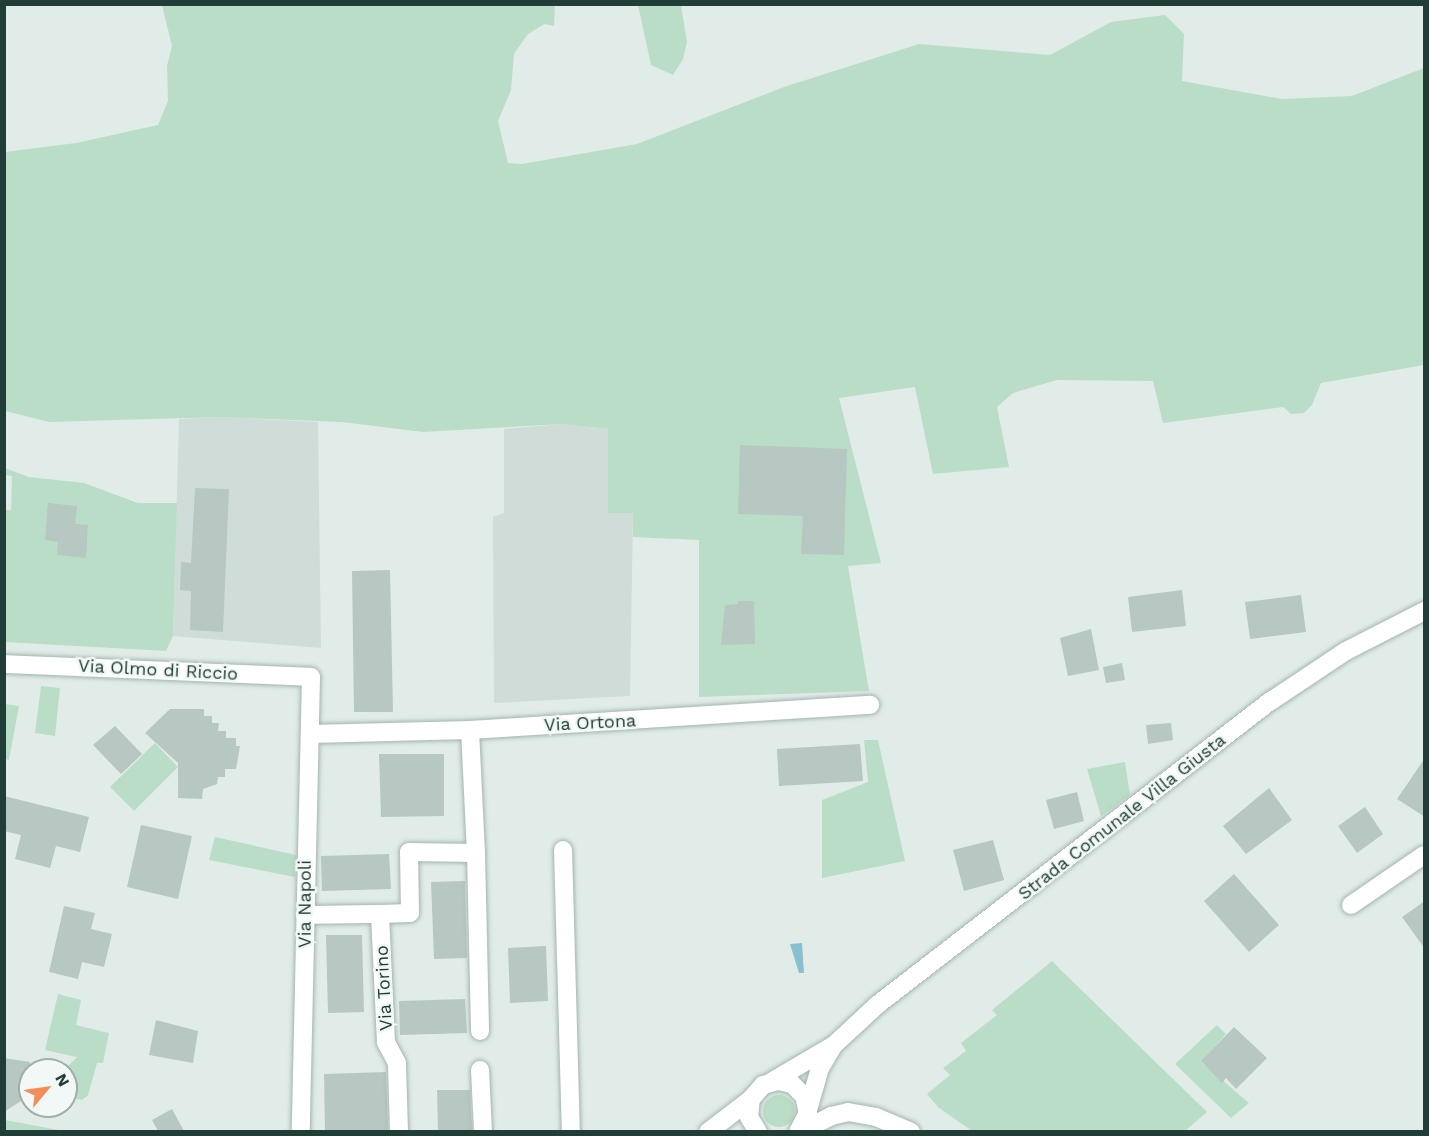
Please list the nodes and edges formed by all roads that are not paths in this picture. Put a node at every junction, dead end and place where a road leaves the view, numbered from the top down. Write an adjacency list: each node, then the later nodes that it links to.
1 (1425, 611): 14 (street, Strada Comunale Villa Giusta)
2 (4, 664): 3 (street, Via Olmo di Riccio)
3 (311, 677): 6 (street, Via Napoli)
4 (870, 705): 5 (street, Via Ortona)
5 (470, 730): 6 (street, Via Ortona); 8 (street)
6 (310, 734): 12 (street, Via Napoli)
7 (563, 850): 25 (street)
8 (476, 853): 11 (street); 13 (street)
9 (1425, 855): 10 (street)
10 (1351, 905)
11 (380, 914): 12 (street); 23 (street, Via Torino)
12 (305, 915): 22 (street, Via Napoli)
13 (480, 1031)
14 (834, 1045): 16 (street); 18 (street)
15 (480, 1070): 24 (street)
16 (771, 1082): 17 (street); 19 (street)
17 (792, 1084): 18 (street); 20 (street)
18 (811, 1094): 20 (street); 21 (street)
19 (751, 1099): 26 (street); 27 (street)
20 (808, 1113): 28 (street)
21 (855, 1113): 28 (street); 29 (street)
22 (301, 1131)
23 (399, 1131)
24 (483, 1131)
25 (571, 1131)
26 (708, 1131)
27 (758, 1131)
28 (799, 1131)
29 (911, 1131)

